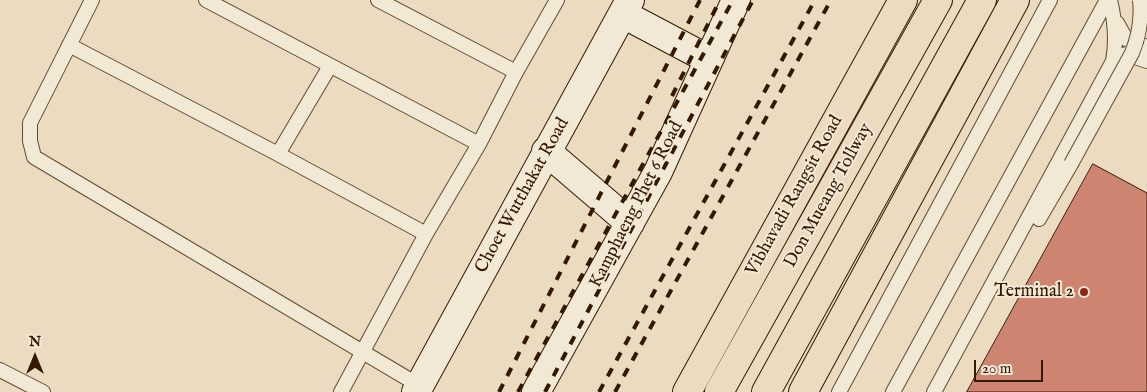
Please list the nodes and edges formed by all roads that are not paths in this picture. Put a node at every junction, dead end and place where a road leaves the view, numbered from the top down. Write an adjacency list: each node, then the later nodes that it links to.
1 (92, 0): 16 (lane)
2 (206, 0): 21 (lane)
3 (378, 0): 22 (lane)
4 (557, 0): 22 (lane)
5 (903, 0): 34 (highway, Vibhavadi Rangsit Road)
6 (938, 0): 35 (highway, Don Mueang Tollway)
7 (982, 0): 36 (highway)
8 (1015, 0): 37 (highway)
9 (1050, 0): 38 (lane)
10 (1102, 0): 39 (lane)
11 (1109, 0): 15 (lane); 40 (lane)
12 (1140, 0): 42 (lane, bridge)
13 (732, 5): 18 (main road, Kamphaeng Phet 6 Road)
14 (627, 7): 18 (main road); 24 (main road, Choet Wutthakat Road)
15 (1114, 18): 17 (lane); 19 (lane)
16 (69, 45): 25 (lane); 28 (lane)
17 (1147, 46)
18 (708, 59): 26 (main road, Kamphaeng Phet 6 Road)
19 (1113, 61): 20 (lane); 41 (lane)
20 (1147, 61)
21 (330, 66): 23 (lane); 25 (lane)
22 (516, 72): 23 (lane)
23 (479, 144): 27 (lane)
24 (546, 151): 26 (main road); 30 (main road, Choet Wutthakat Road)
25 (278, 154): 27 (lane)
26 (630, 223): 33 (main road, Kamphaeng Phet 6 Road)
27 (426, 234): 28 (lane)
28 (363, 351): 30 (lane); 32 (lane)
29 (0, 370): 31 (lane)
30 (418, 389)
31 (43, 392)
32 (342, 392)
33 (536, 392)
34 (687, 392)
35 (719, 392)
36 (766, 392)
37 (803, 392)
38 (839, 392)
39 (888, 392)
40 (893, 392)
41 (934, 392)
42 (941, 392)

